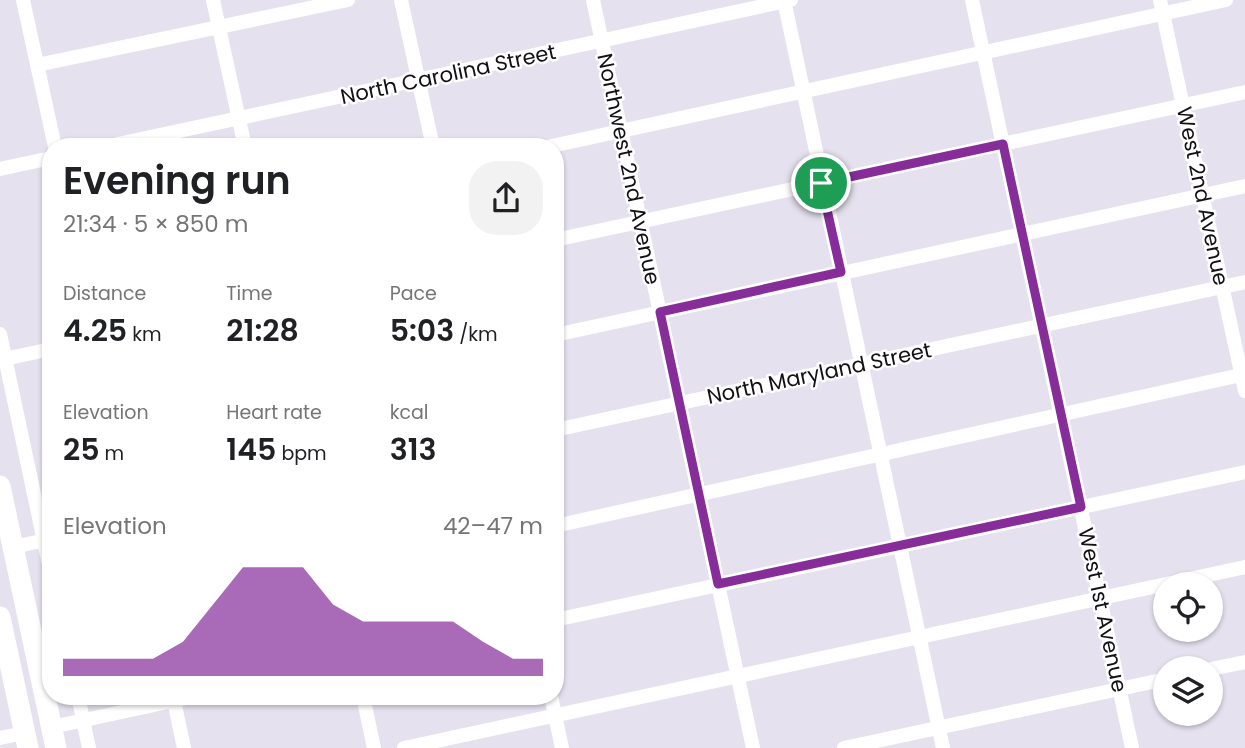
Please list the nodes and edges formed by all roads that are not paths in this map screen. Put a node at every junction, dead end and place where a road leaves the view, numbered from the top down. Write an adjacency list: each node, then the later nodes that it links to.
1 (23, 0): 13 (street)
2 (213, 0): 10 (street)
3 (348, 0): 10 (street)
4 (401, 0): 14 (street)
5 (593, 0): 11 (street, Northwest 2nd Avenue)
6 (972, 0): 12 (street, West 1st Avenue)
7 (1226, 0): 9 (street)
8 (787, 1): 11 (street, North Carolina Street); 15 (street)
9 (1162, 7): 12 (street); 17 (street, West 2nd Avenue)
10 (219, 27): 13 (street); 18 (street)
11 (602, 41): 14 (street, North Carolina Street); 19 (street, Northwest 2nd Avenue)
12 (984, 53): 15 (street); 25 (street, West 1st Avenue)
13 (37, 65): 20 (street)
14 (418, 80): 18 (street, North Carolina Street); 23 (street)
15 (803, 92): 19 (street); 28 (street)
16 (1245, 92): 17 (street)
17 (1183, 106): 25 (street); 30 (street, West 2nd Avenue)
18 (239, 120): 21 (street, North Carolina Street); 22 (street)
19 (621, 131): 24 (street); 31 (street, Northwest 2nd Avenue)
20 (52, 138)
21 (149, 138)
22 (243, 138)
23 (431, 138)
24 (564, 143)
25 (1003, 144): 28 (street); 32 (street, West 1st Avenue)
26 (42, 160): 27 (street)
27 (0, 169)
28 (821, 183): 31 (street); 34 (street)
29 (1245, 186): 30 (street)
30 (1202, 195): 32 (street); 36 (street, West 2nd Avenue)
31 (640, 221): 33 (street); 37 (street, Northwest 2nd Avenue)
32 (1022, 233): 34 (street); 38 (street, West 1st Avenue)
33 (564, 238)
34 (841, 272): 37 (street); 43 (street)
35 (1245, 282): 36 (street, North Maryland Street)
36 (1222, 287): 38 (street, North Maryland Street); 44 (street, West 2nd Avenue)
37 (660, 312): 39 (street); 46 (street, Northwest 2nd Avenue)
38 (1042, 325): 43 (street, North Maryland Street); 47 (street, West 1st Avenue)
39 (564, 333)
40 (0, 334): 42 (street)
41 (42, 351): 42 (street)
42 (2, 359): 54 (street)
43 (860, 365): 46 (street, North Maryland Street); 49 (street)
44 (1243, 375): 45 (street, West 2nd Avenue); 47 (street)
45 (1245, 391)
46 (679, 403): 48 (street, North Maryland Street); 52 (street, Northwest 2nd Avenue)
47 (1061, 414): 49 (street); 53 (street, West 1st Avenue)
48 (564, 428)
49 (880, 455): 52 (street); 57 (street)
50 (1245, 472): 53 (street)
51 (0, 486): 58 (highway)
52 (699, 494): 55 (street); 60 (street, Northwest 2nd Avenue)
53 (1081, 507): 57 (street); 61 (street, West 1st Avenue)
54 (42, 520)
55 (564, 524)
56 (42, 541): 58 (street)
57 (899, 546): 60 (street); 64 (street)
58 (6, 548): 70 (highway)
59 (1245, 567): 61 (street)
60 (718, 584): 63 (street); 67 (street, Northwest 2nd Avenue)
61 (1100, 598): 64 (street); 69 (street, West 1st Avenue)
62 (0, 617): 82 (highway)
63 (564, 618)
64 (918, 635): 67 (street); 79 (street)
65 (1245, 662): 66 (street)
66 (1223, 667)
67 (738, 677): 77 (street); 88 (street, Northwest 2nd Avenue)
68 (1153, 682): 69 (street)
69 (1119, 689): 79 (street); 91 (street, West 1st Avenue)
70 (42, 690)
71 (46, 705): 81 (highway)
72 (80, 705): 78 (street)
73 (148, 705): 78 (street)
74 (174, 705): 84 (street)
75 (365, 705): 85 (street)
76 (553, 705): 77 (street)
77 (555, 715): 86 (street); 87 (street)
78 (83, 721): 81 (street); 83 (street)
79 (938, 727): 89 (street); 90 (street)
80 (0, 737): 82 (street)
81 (54, 738): 82 (highway)
82 (26, 740)
83 (89, 748)
84 (184, 748)
85 (374, 748)
86 (404, 748)
87 (562, 748)
88 (753, 748)
89 (844, 748)
90 (943, 748)
91 (1132, 748)

